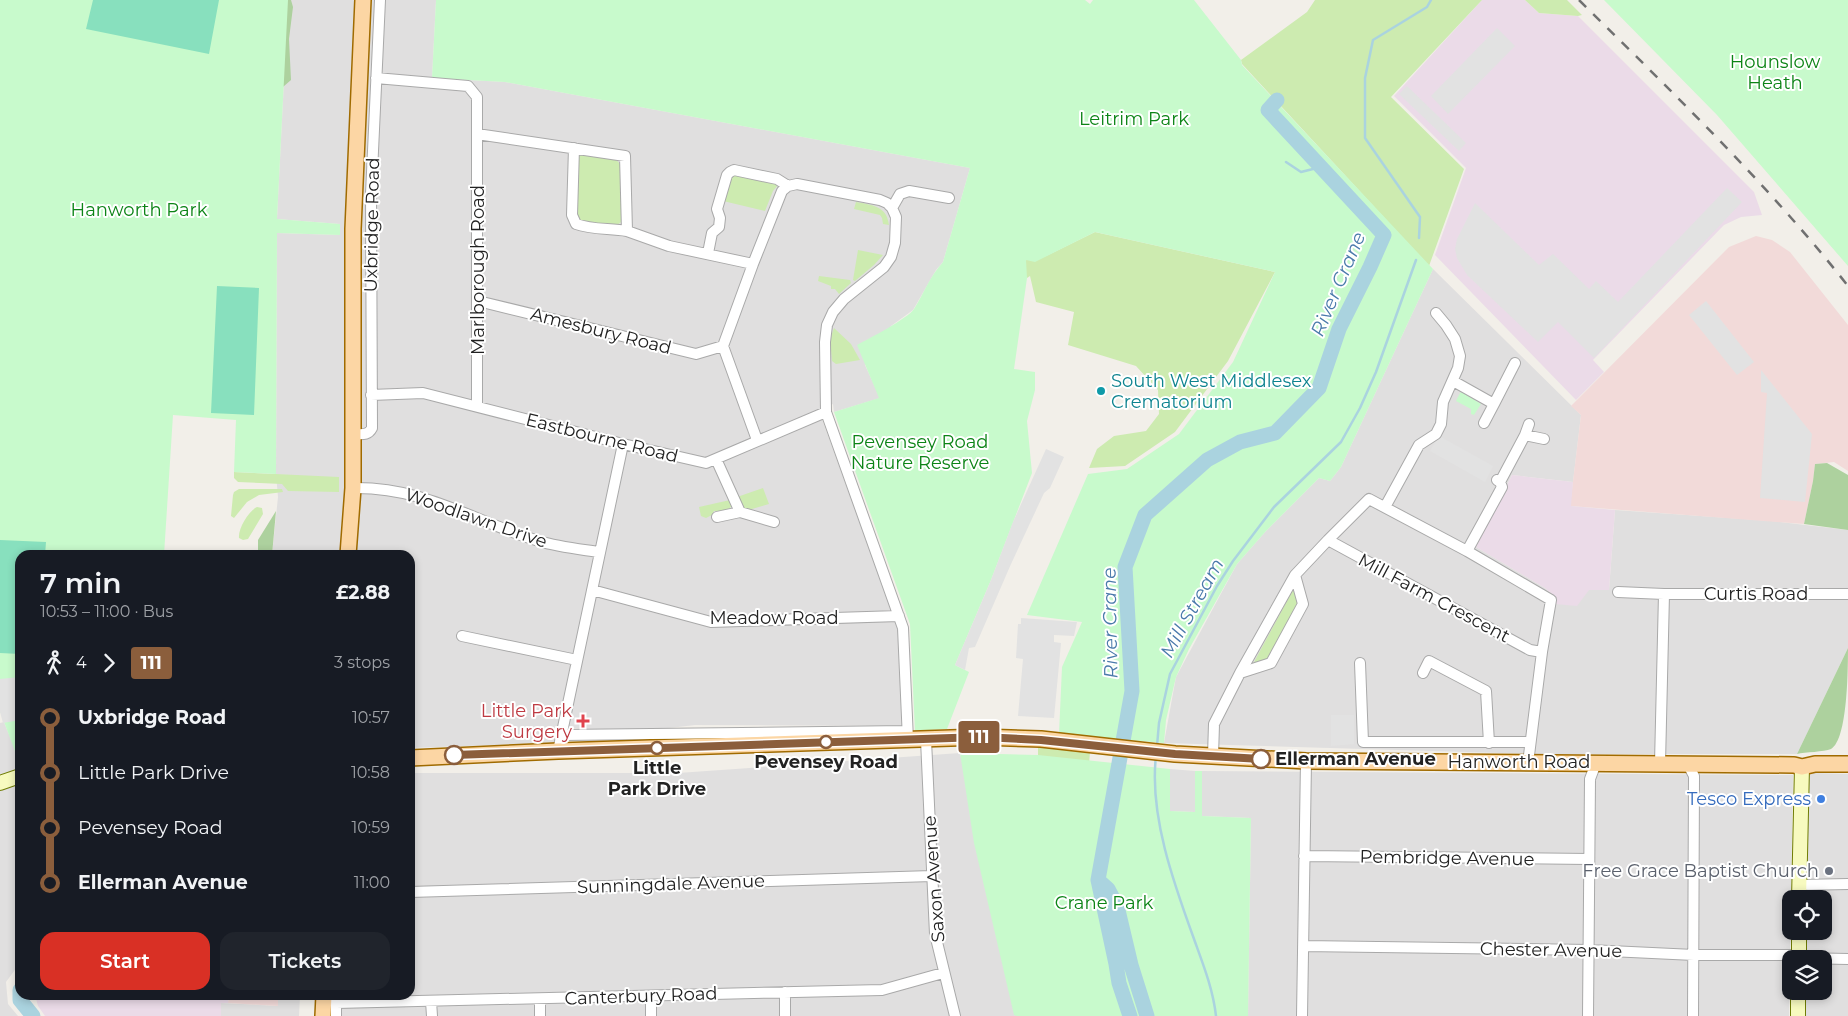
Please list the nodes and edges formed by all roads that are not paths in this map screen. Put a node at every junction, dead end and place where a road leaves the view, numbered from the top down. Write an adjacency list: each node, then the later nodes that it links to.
1 (363, 0): 23 (main road, Uxbridge Road)
2 (380, 0): 3 (street, Uxbridge Road)
3 (376, 78): 4 (street, Marlborough Road); 17 (street, Uxbridge Road)
4 (477, 134): 5 (street); 12 (street, Marlborough Road)
5 (574, 148): 9 (street); 9 (street)
6 (788, 186): 8 (street); 10 (street); 11 (street)
7 (949, 198): 8 (street)
8 (892, 208): 20 (street)
9 (627, 231): 10 (street)
10 (708, 253): 11 (street)
11 (753, 264): 14 (street)
12 (478, 301): 14 (street, Amesbury Road); 19 (street, Marlborough Road)
13 (1436, 313): 16 (street)
14 (723, 346): 26 (street)
15 (1515, 363): 18 (street)
16 (1453, 381): 18 (street); 30 (street)
17 (371, 395): 19 (street, Eastbourne Road); 23 (street, Uxbridge Road)
18 (1494, 404): 21 (street)
19 (477, 406): 27 (street, Eastbourne Road)
20 (826, 412): 26 (street, Eastbourne Road); 43 (street)
21 (1484, 423)
22 (1529, 424): 24 (street)
23 (353, 434): 29 (main road, Uxbridge Road)
24 (1525, 435): 25 (street); 36 (street)
25 (1544, 439)
26 (757, 440): 28 (street, Eastbourne Road)
27 (623, 444): 28 (street, Eastbourne Road); 37 (street)
28 (716, 459): 31 (street)
29 (353, 488): 35 (main road, Uxbridge Road); 37 (street, Woodlawn Drive)
30 (1385, 507): 34 (street); 36 (street)
31 (740, 512): 32 (street); 33 (street)
32 (717, 517)
33 (774, 522)
34 (1328, 540): 38 (street); 45 (street, Mill Farm Crescent)
35 (348, 550)
36 (1467, 551): 45 (street)
37 (599, 552): 39 (street)
38 (1295, 575): 48 (street); 48 (street)
39 (592, 590): 43 (street, Meadow Road); 46 (street)
40 (1618, 592): 41 (street, Curtis Road)
41 (1664, 594): 42 (street, Curtis Road); 61 (street)
42 (1848, 594)
43 (899, 616): 51 (street)
44 (462, 636): 46 (street)
45 (1542, 652): 53 (street)
46 (576, 660): 50 (street)
47 (1360, 663): 54 (street, Hanworth Road)
48 (1240, 673): 56 (street)
49 (1423, 673): 54 (street)
50 (561, 735): 51 (street); 55 (street)
51 (907, 735): 52 (main road, Hanworth Road); 55 (main road, Hanworth Road)
52 (926, 740): 56 (main road, Hanworth Road); 69 (street, Saxon Avenue)
53 (1530, 742): 54 (street, Hanworth Road); 59 (street)
54 (1489, 743)
55 (558, 751): 57 (main road, Hanworth Road)
56 (1213, 756): 58 (main road, Hanworth Road)
57 (415, 758)
58 (1306, 761): 59 (main road, Hanworth Road); 67 (street)
59 (1528, 763): 60 (main road, Hanworth Road)
60 (1589, 763): 61 (main road, Hanworth Road); 68 (street)
61 (1660, 763): 64 (main road, Hanworth Road)
62 (1848, 764): 63 (main road, Hanworth Road)
63 (1802, 767): 64 (main road, Hanworth Road); 71 (street)
64 (1691, 770): 76 (street)
65 (15, 778): 66 (street)
66 (0, 783)
67 (1304, 856): 68 (street, Pembridge Avenue); 74 (street)
68 (1589, 859): 75 (street)
69 (932, 876): 73 (street, Sunningdale Avenue); 80 (street, Saxon Avenue)
70 (1848, 884): 72 (street)
71 (1800, 890)
72 (1812, 890)
73 (415, 892)
74 (1303, 946): 75 (street, Chester Avenue); 98 (street)
75 (1589, 950): 76 (street, Chester Avenue); 99 (street)
76 (1694, 955): 77 (street, Chester Avenue); 100 (street)
77 (1782, 957)
78 (1832, 958): 79 (street, Chester Avenue)
79 (1848, 959)
80 (943, 973): 81 (street, Canterbury Road); 97 (street, Saxon Avenue)
81 (784, 992): 82 (street, Canterbury Road); 96 (street)
82 (650, 996): 83 (street, Canterbury Road); 95 (street)
83 (540, 999): 89 (street, Canterbury Road); 94 (street)
84 (314, 1000): 90 (main road)
85 (331, 1000): 91 (main road)
86 (332, 1000): 92 (street)
87 (382, 1000): 89 (street, Canterbury Road)
88 (1798, 1000): 101 (street)
89 (432, 1002): 93 (street)
90 (314, 1016)
91 (323, 1016)
92 (336, 1016)
93 (432, 1016)
94 (540, 1016)
95 (651, 1016)
96 (785, 1016)
97 (955, 1016)
98 (1302, 1016)
99 (1588, 1016)
100 (1693, 1016)
101 (1798, 1016)

